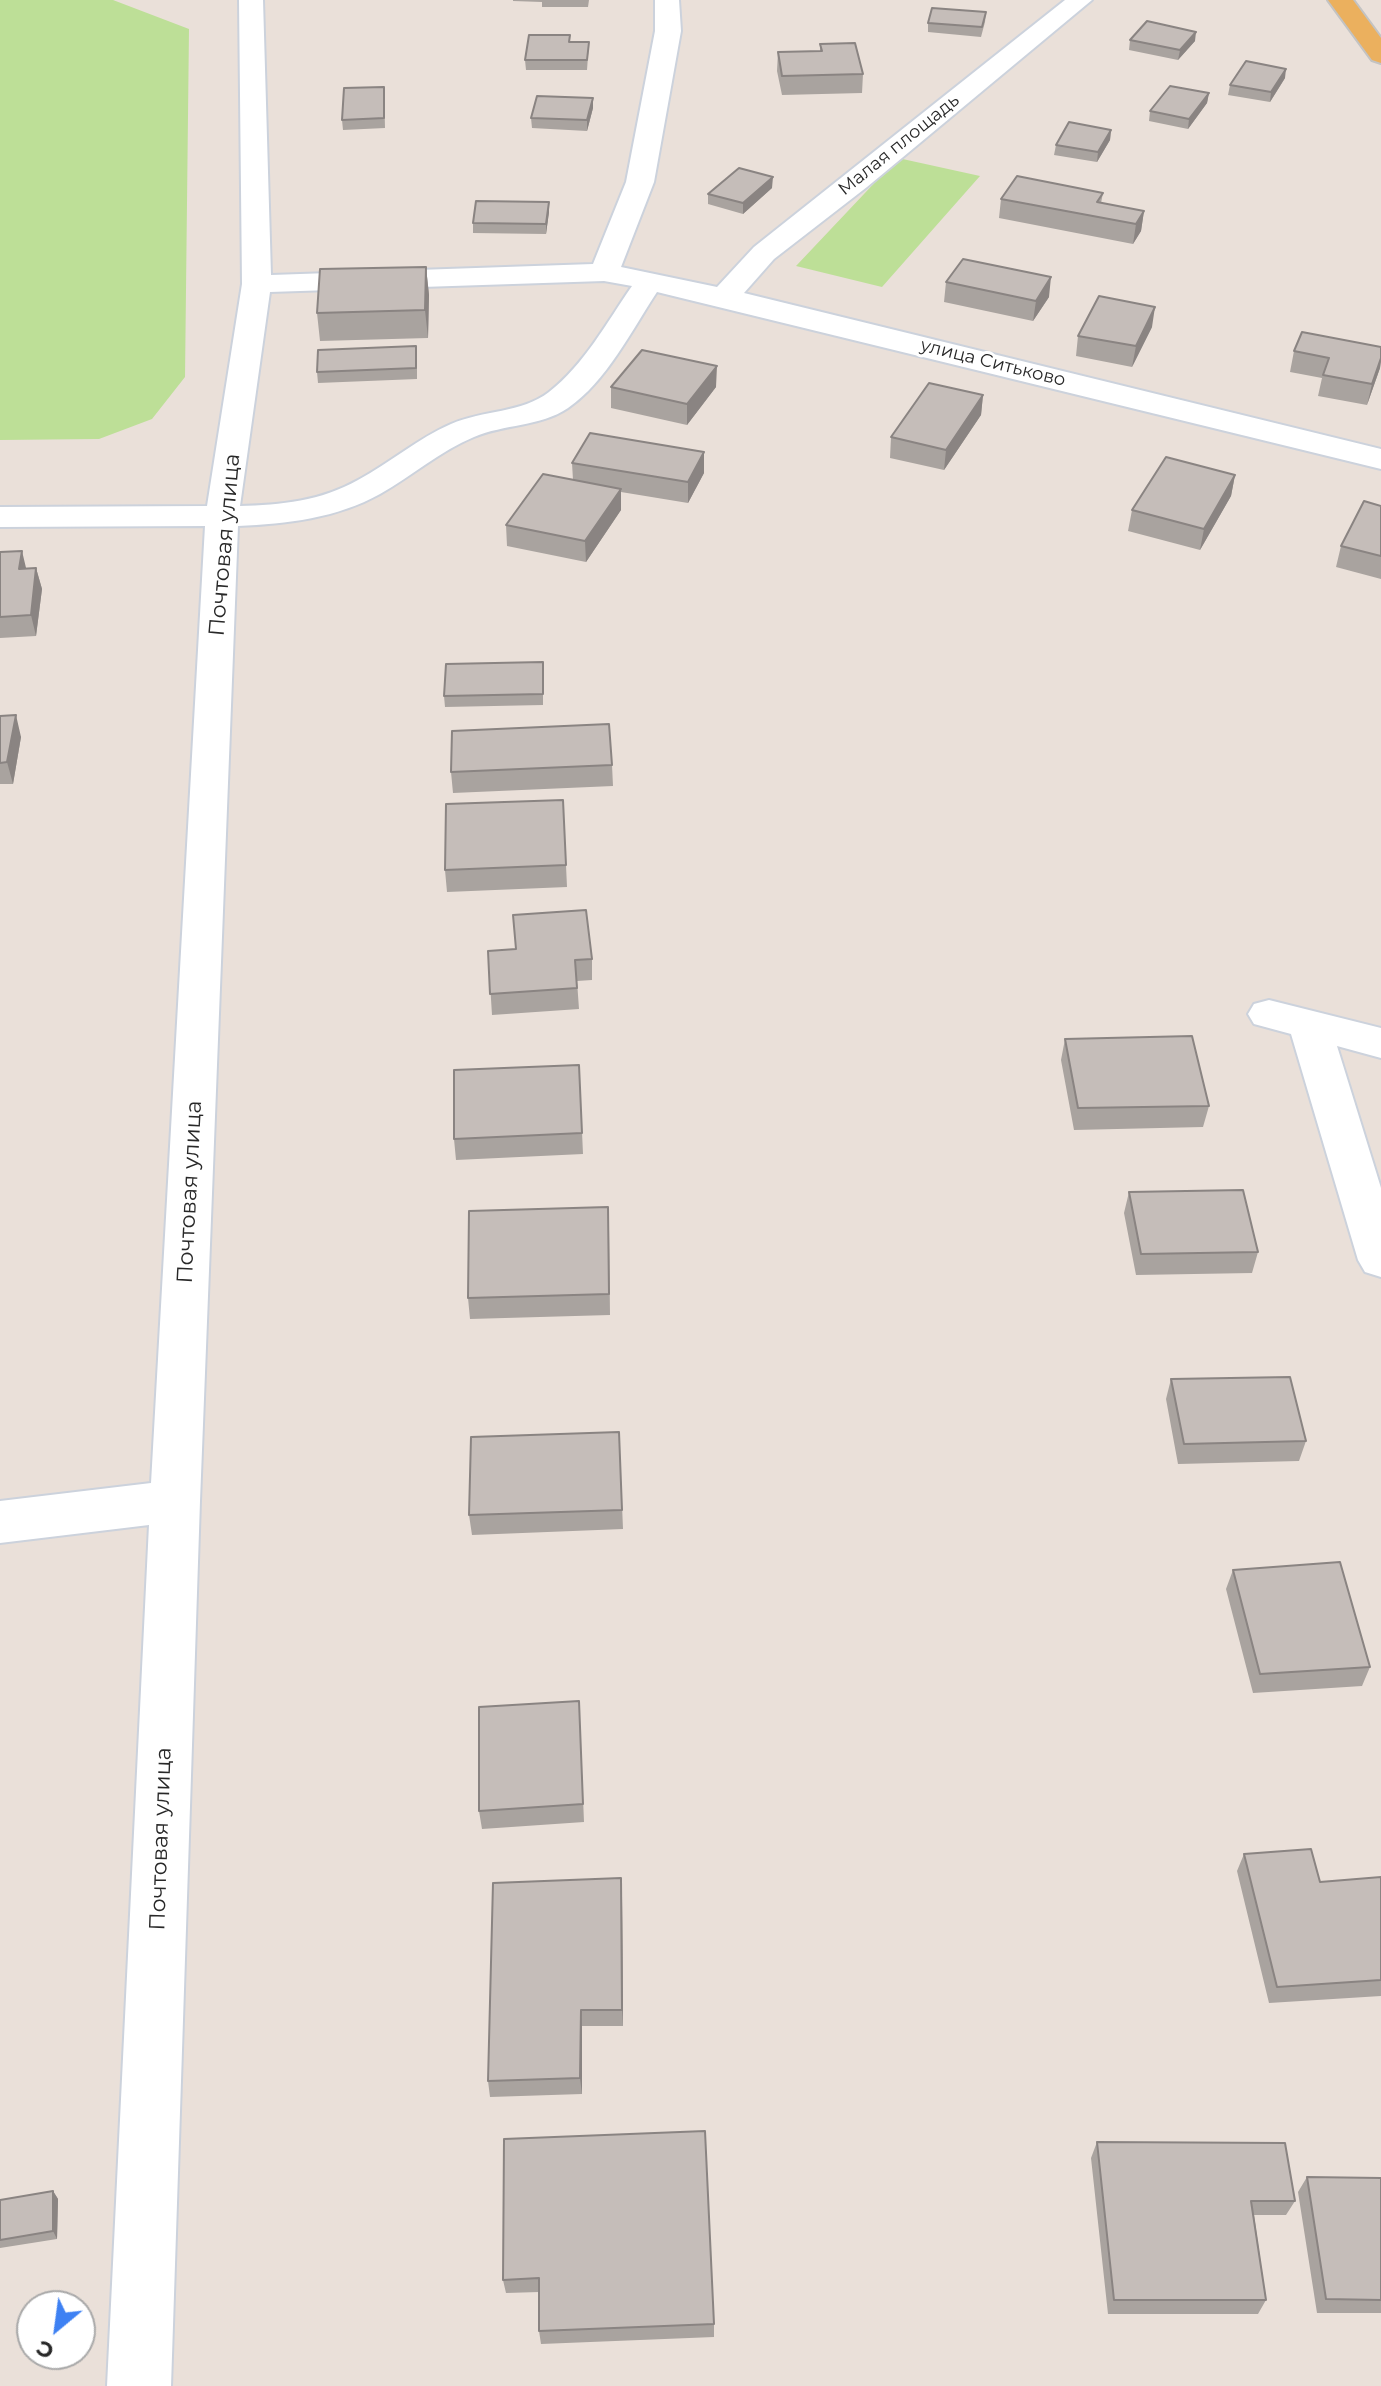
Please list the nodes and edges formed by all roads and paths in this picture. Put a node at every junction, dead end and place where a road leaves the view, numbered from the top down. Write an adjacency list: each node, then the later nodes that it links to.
1 (251, 0): 8 (street, Почтовая улица)
2 (667, 0): 6 (street)
3 (1080, 0): 9 (street, Малая площадь)
4 (1340, 0): 5 (main road)
5 (1381, 55)
6 (604, 272): 7 (street, улица Ситьково); 8 (street, улица Ситьково)
7 (650, 281): 9 (street, улица Ситьково); 11 (street)
8 (257, 284): 11 (street, Почтовая улица)
9 (724, 297): 10 (street, улица Ситьково)
10 (1381, 459)
11 (222, 516): 12 (street); 15 (street, Почтовая улица)
12 (0, 517)
13 (1381, 1043): 14 (street)
14 (1381, 1260)
15 (175, 1501): 16 (street); 17 (street, Почтовая улица)
16 (0, 1522)
17 (139, 2386)

